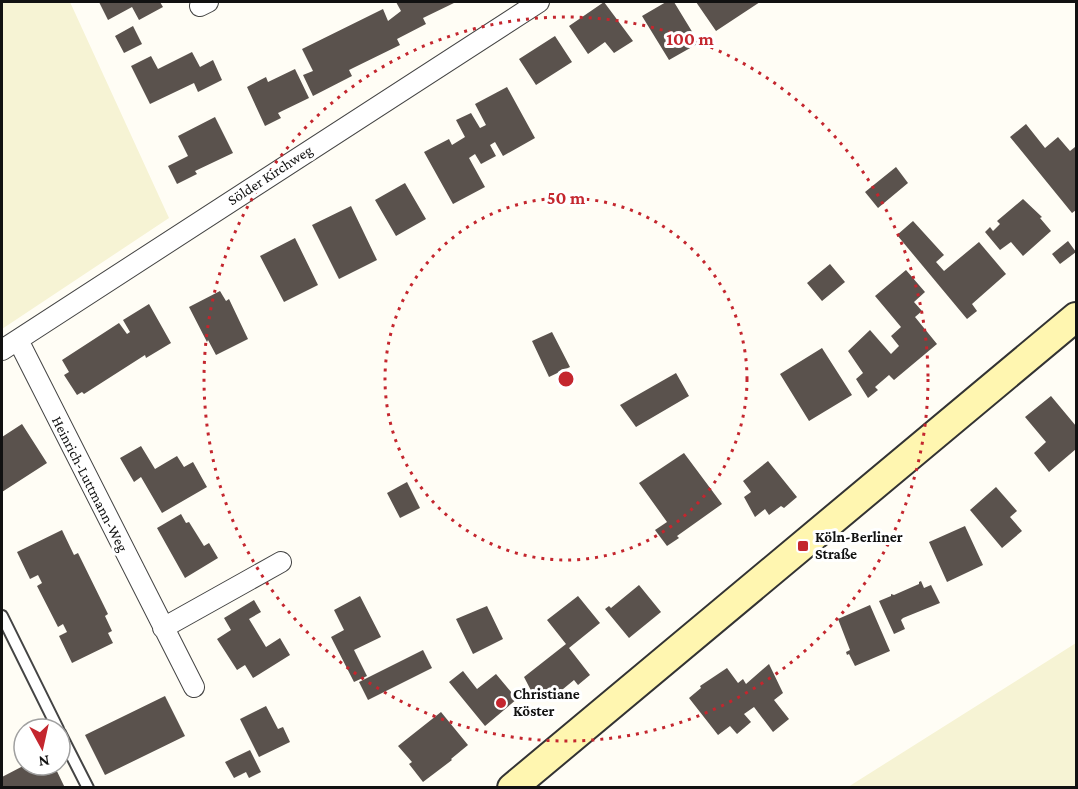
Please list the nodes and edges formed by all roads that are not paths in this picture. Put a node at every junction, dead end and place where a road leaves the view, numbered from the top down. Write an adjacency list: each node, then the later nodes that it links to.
1 (539, 2): 2 (street, Sölder Kirchweg)
2 (519, 7): 4 (street, Sölder Kirchweg)
3 (1077, 317): 12 (main road)
4 (10, 345): 7 (street, Heinrich-Luttmann-Weg)
5 (281, 561): 7 (street)
6 (2, 616): 9 (lane)
7 (163, 628): 8 (street, Heinrich-Luttmann-Weg)
8 (194, 687)
9 (52, 717)
10 (72, 757): 11 (lane)
11 (88, 788)
12 (512, 788)

